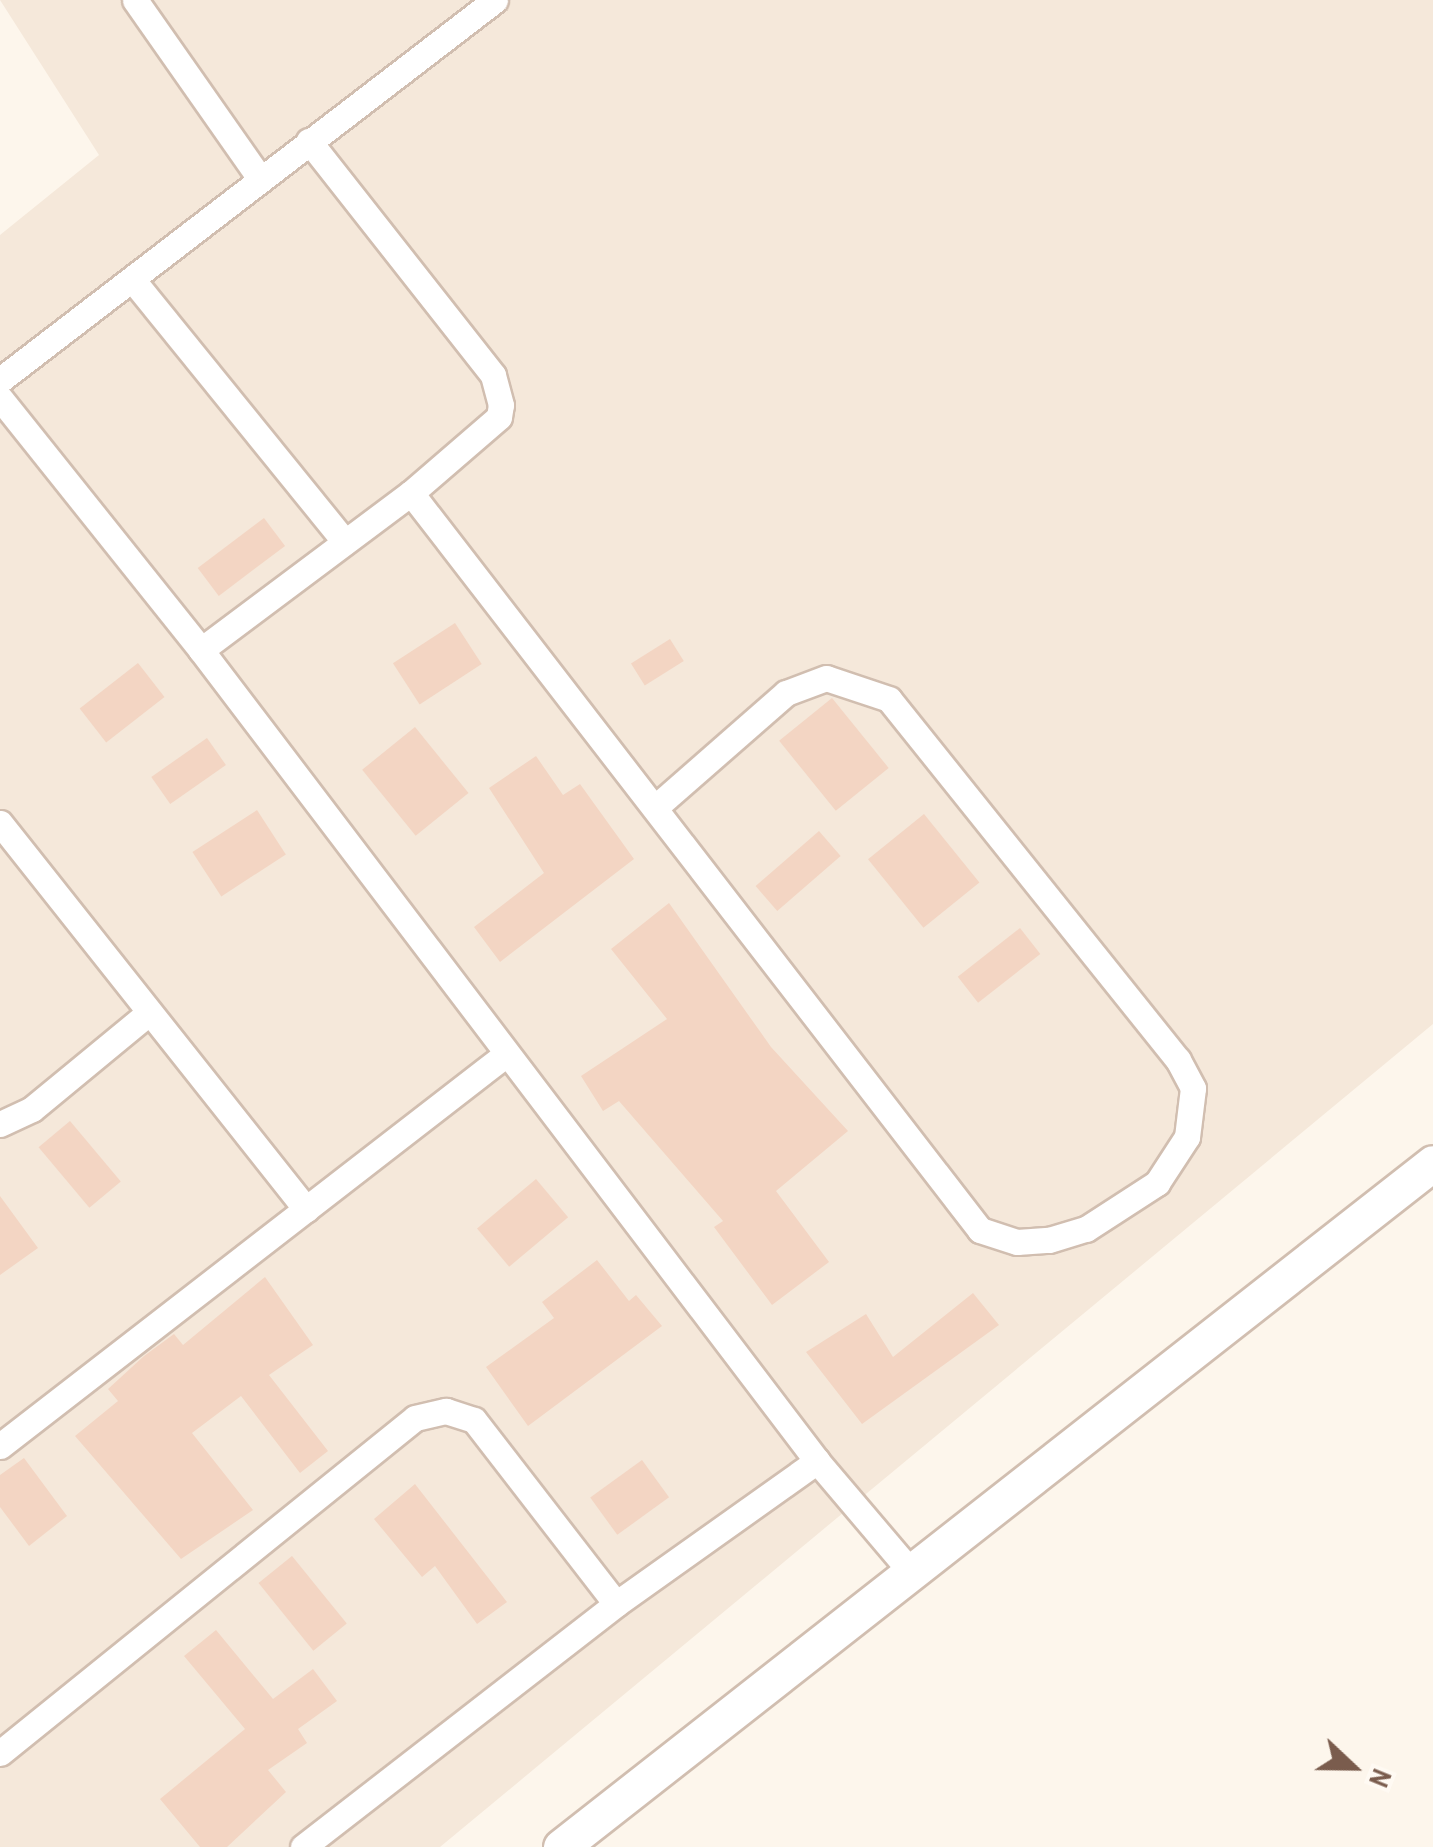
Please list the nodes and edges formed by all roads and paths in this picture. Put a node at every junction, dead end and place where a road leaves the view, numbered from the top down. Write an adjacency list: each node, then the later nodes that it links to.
1 (134, 0): 4 (street)
2 (495, 0): 3 (street)
3 (309, 141): 4 (street); 8 (street)
4 (259, 177): 5 (street)
5 (132, 279): 6 (street); 9 (street)
6 (0, 380)
7 (0, 398): 10 (street)
8 (411, 493): 9 (street); 11 (street)
9 (346, 542): 10 (street)
10 (201, 650): 14 (street)
11 (656, 807): 11 (street)
12 (0, 822): 13 (street)
13 (146, 1015): 15 (street); 17 (street)
14 (506, 1055): 17 (street); 19 (street)
15 (0, 1124)
16 (1426, 1177): 20 (main road)
17 (306, 1210): 18 (street)
18 (0, 1446)
19 (817, 1461): 20 (street); 21 (street)
20 (911, 1572): 24 (main road)
21 (616, 1604): 22 (street); 23 (street)
22 (0, 1753)
23 (303, 1847)
24 (561, 1847)

